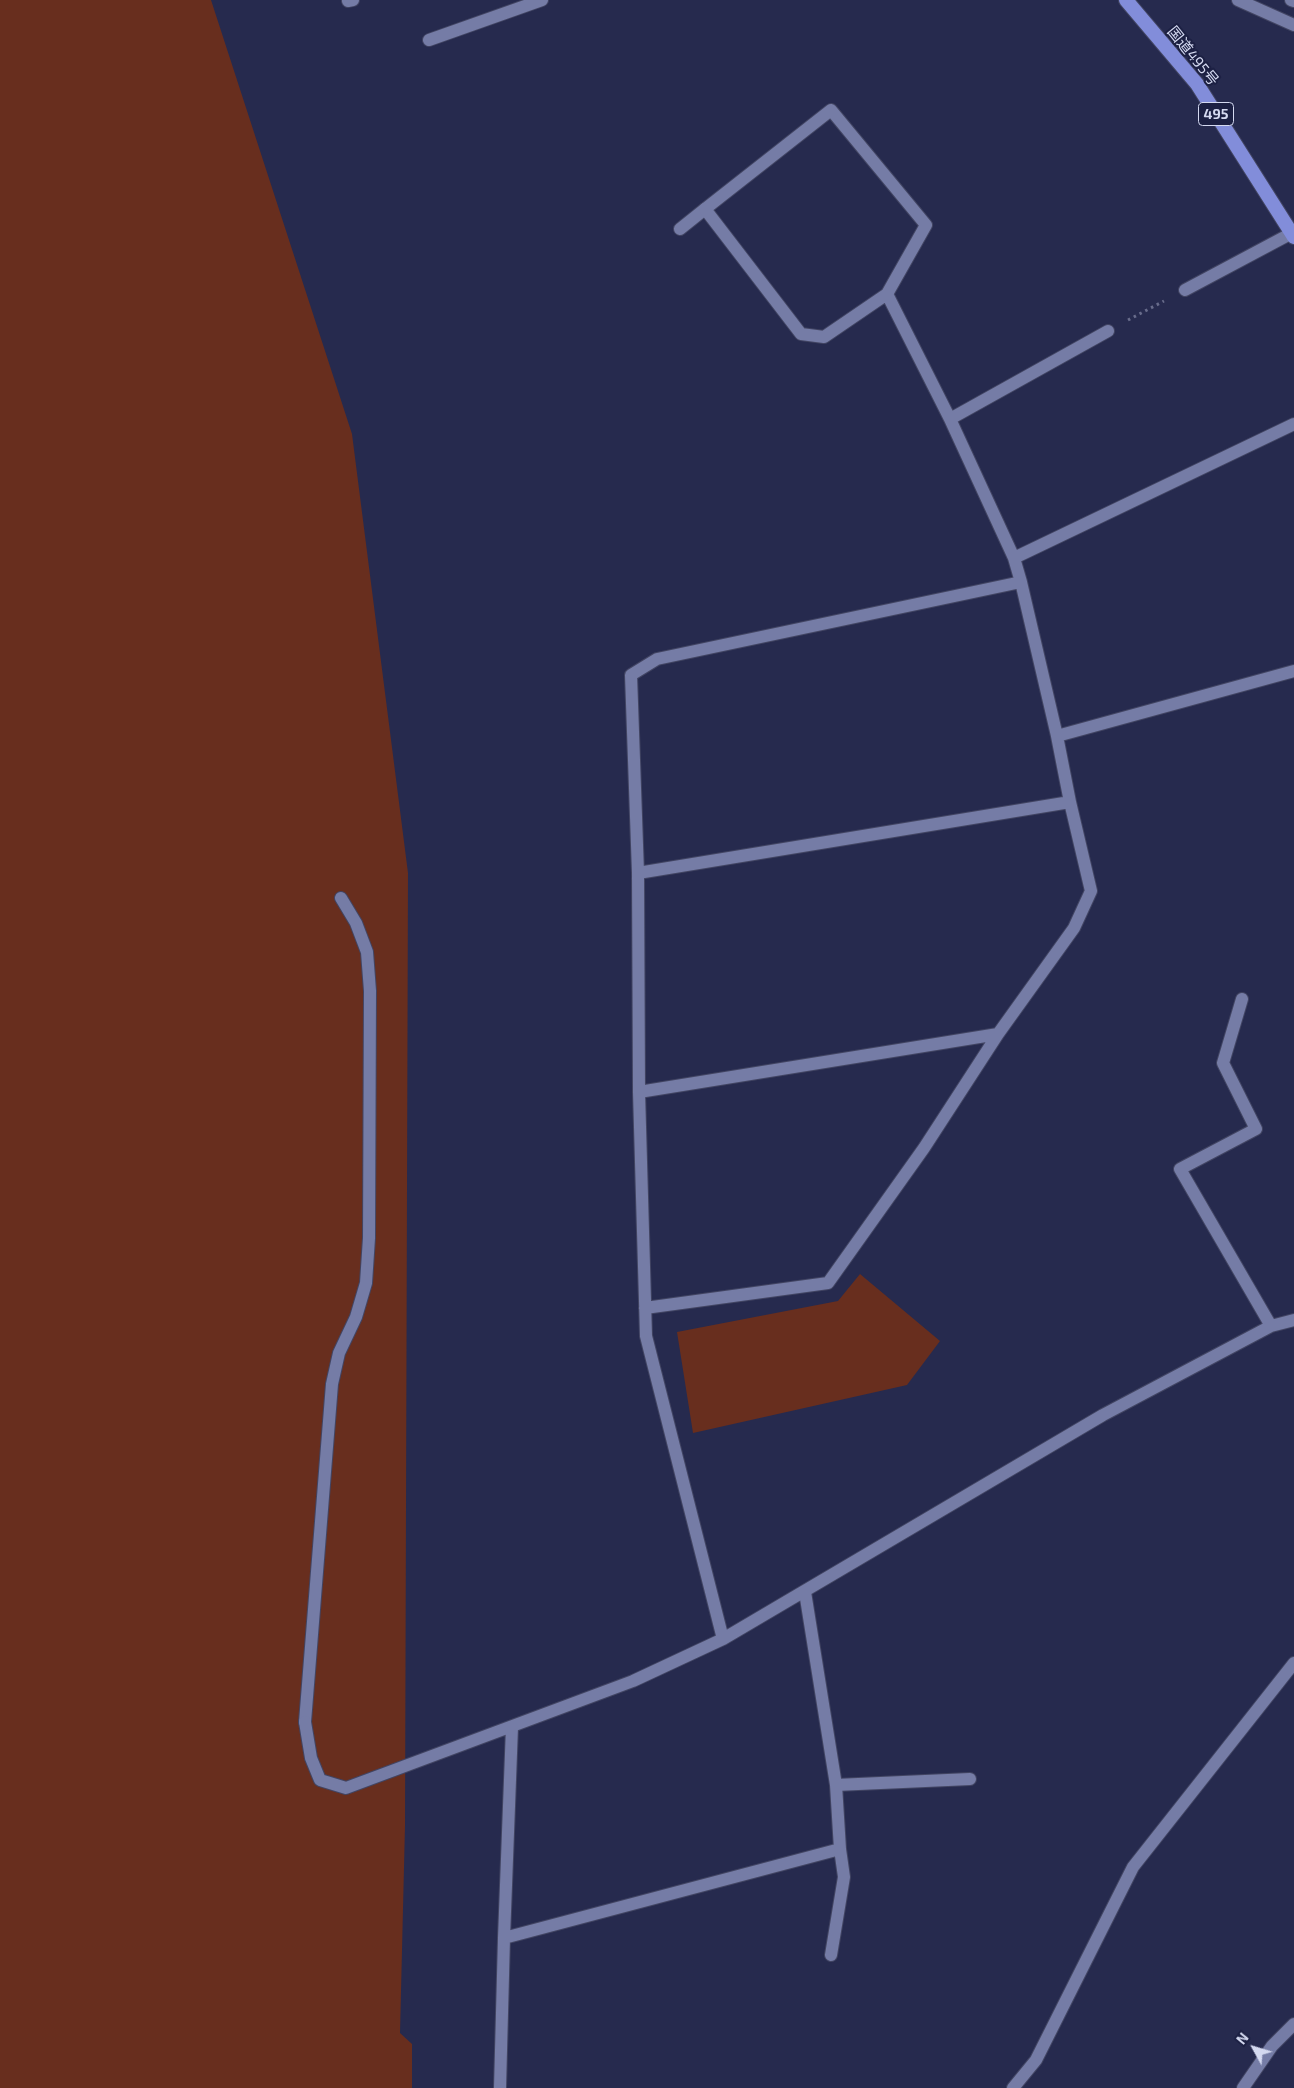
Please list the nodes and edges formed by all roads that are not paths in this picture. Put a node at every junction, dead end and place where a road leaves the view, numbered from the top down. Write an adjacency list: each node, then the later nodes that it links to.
1 (542, 0): 5 (street)
2 (1126, 0): 8 (highway, 国道495号 / 495)
3 (1238, 0): 4 (street)
4 (1294, 25)
5 (429, 40)
6 (706, 209): 7 (street); 10 (street); 10 (street)
7 (680, 229)
8 (1293, 235): 9 (street)
9 (1185, 290)
10 (887, 294): 12 (street)
11 (1108, 331): 12 (street)
12 (950, 419): 14 (street)
13 (1294, 424): 14 (street)
14 (1014, 558): 15 (street)
15 (1021, 582): 17 (street); 19 (street)
16 (1294, 671): 17 (street)
17 (1057, 736): 18 (street)
18 (1070, 802): 19 (street); 22 (street)
19 (638, 873): 23 (street)
20 (341, 898): 30 (street)
21 (1242, 999): 26 (street)
22 (998, 1034): 23 (street); 24 (street)
23 (639, 1092): 24 (street)
24 (645, 1308): 28 (street)
25 (1294, 1320): 26 (street)
26 (1271, 1326): 27 (street)
27 (805, 1592): 28 (street); 32 (street)
28 (723, 1639): 30 (street)
29 (1294, 1663): 38 (street)
30 (512, 1727): 34 (street)
31 (970, 1779): 32 (street)
32 (836, 1785): 33 (street)
33 (840, 1849): 34 (street); 35 (street)
34 (504, 1938): 37 (street)
35 (831, 1955)
36 (1294, 2024): 39 (street)
37 (500, 2088)
38 (1013, 2088)
39 (1243, 2088)

